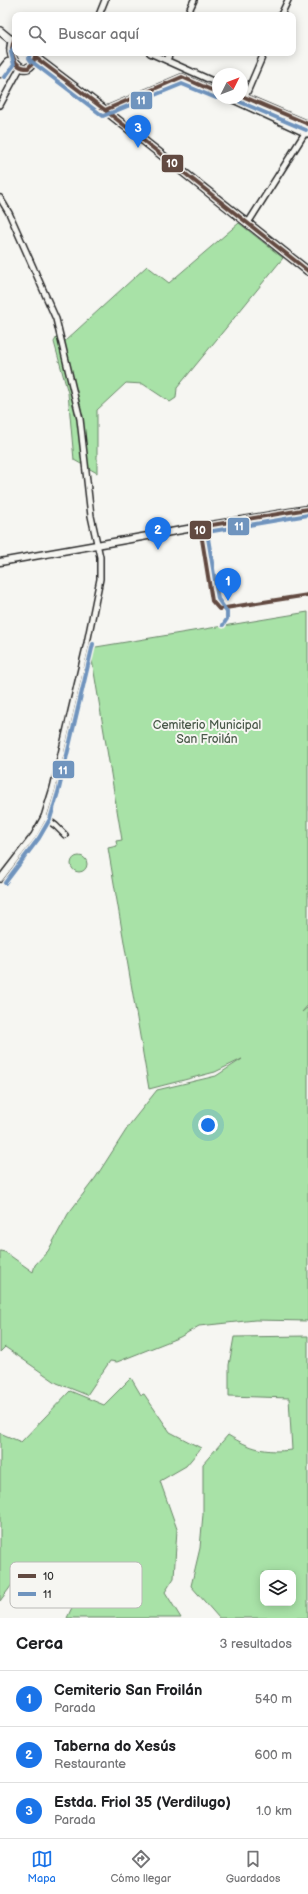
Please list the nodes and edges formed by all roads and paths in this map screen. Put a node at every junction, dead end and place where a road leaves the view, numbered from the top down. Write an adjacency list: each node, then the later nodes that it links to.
1 (105, 0): 4 (street)
2 (194, 0): 5 (street)
3 (288, 0): 6 (street)
4 (100, 12)
5 (188, 12)
6 (282, 12)
7 (0, 31): 8 (main road)
8 (12, 38)
9 (12, 40): 16 (main road)
10 (34, 56): 17 (main road)
11 (36, 56): 25 (main road)
12 (157, 56): 15 (street)
13 (169, 56): 15 (street)
14 (263, 56): 20 (street)
15 (167, 60): 19 (street)
16 (8, 62): 17 (main road); 18 (highway)
17 (20, 68): 23 (street)
18 (0, 73)
19 (212, 80)
20 (248, 86)
21 (212, 90): 25 (street)
22 (248, 98): 26 (street)
23 (0, 104)
24 (242, 104): 27 (street)
25 (105, 110): 29 (main road)
26 (308, 124)
27 (306, 133): 29 (street)
28 (0, 198): 32 (street)
29 (248, 223): 30 (main road)
30 (308, 271)
31 (308, 509): 32 (street)
32 (98, 546): 33 (street); 34 (street)
33 (0, 562)
34 (44, 817): 35 (street); 36 (street)
35 (65, 835)
36 (0, 878)

